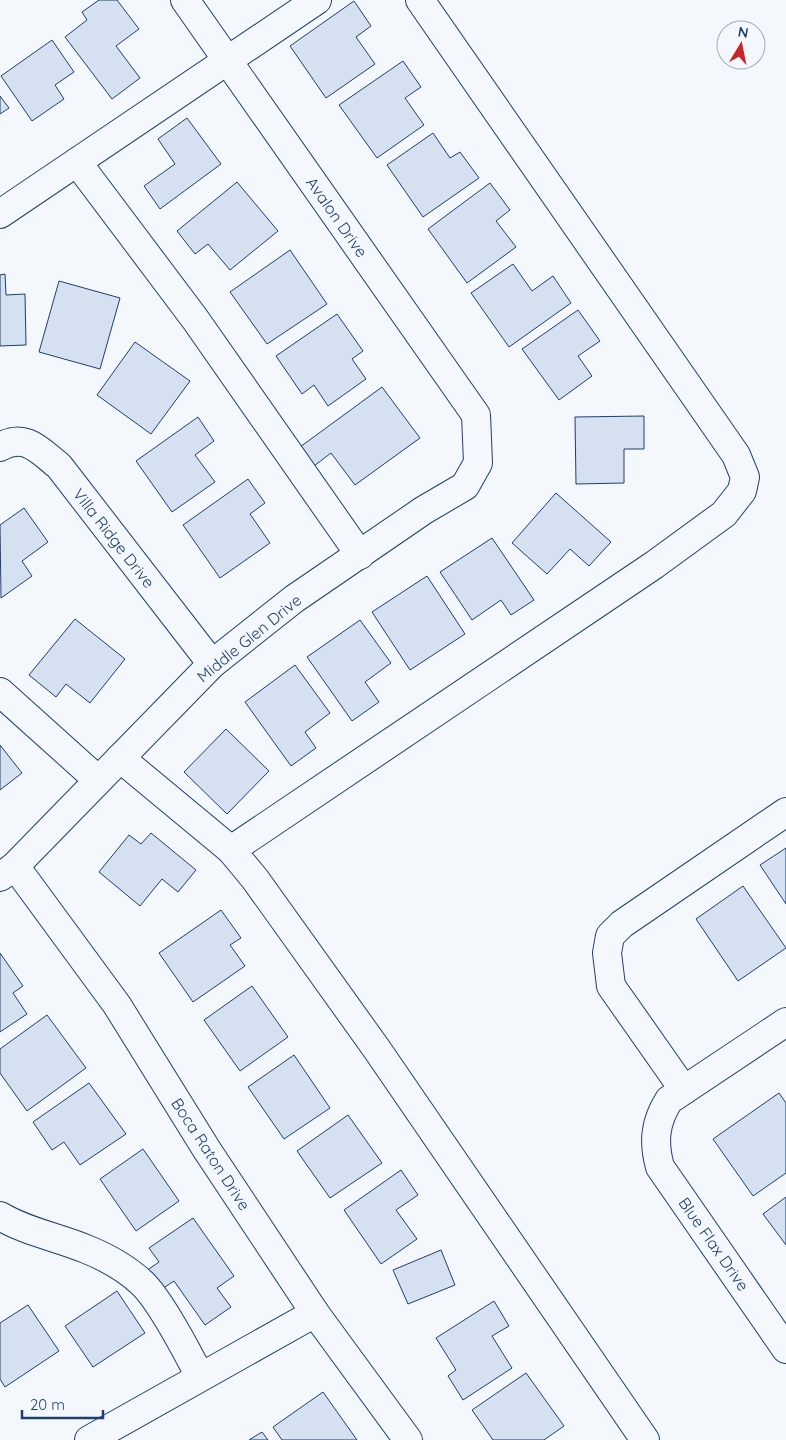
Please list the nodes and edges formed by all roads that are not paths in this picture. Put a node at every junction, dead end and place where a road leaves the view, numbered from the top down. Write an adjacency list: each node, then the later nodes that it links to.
1 (185, 0): 4 (street, Avalon Drive)
2 (316, 0): 4 (street)
3 (420, 0): 15 (street)
4 (226, 59): 5 (street); 7 (street, Avalon Drive)
5 (77, 162): 6 (street); 9 (street)
6 (0, 214)
7 (478, 438): 9 (street, Middle Glen Drive)
8 (0, 447): 10 (street, Villa Ridge Drive)
9 (360, 554): 10 (street, Middle Glen Drive)
10 (212, 664): 12 (street, Middle Glen Drive)
11 (0, 692): 13 (street)
12 (120, 758): 13 (street, Middle Glen Drive); 15 (street)
13 (98, 780): 16 (street, Middle Glen Drive)
14 (786, 812): 18 (street)
15 (231, 850): 25 (street)
16 (8, 872): 20 (street, Boca Raton Drive)
17 (785, 1025): 18 (street, Blue Flax Drive)
18 (684, 1090): 21 (street, Blue Flax Drive)
19 (0, 1216): 22 (street)
20 (315, 1313): 22 (street); 24 (street, Boca Raton Drive)
21 (786, 1349)
22 (200, 1377): 23 (street)
23 (89, 1440)
24 (408, 1440)
25 (645, 1440)

